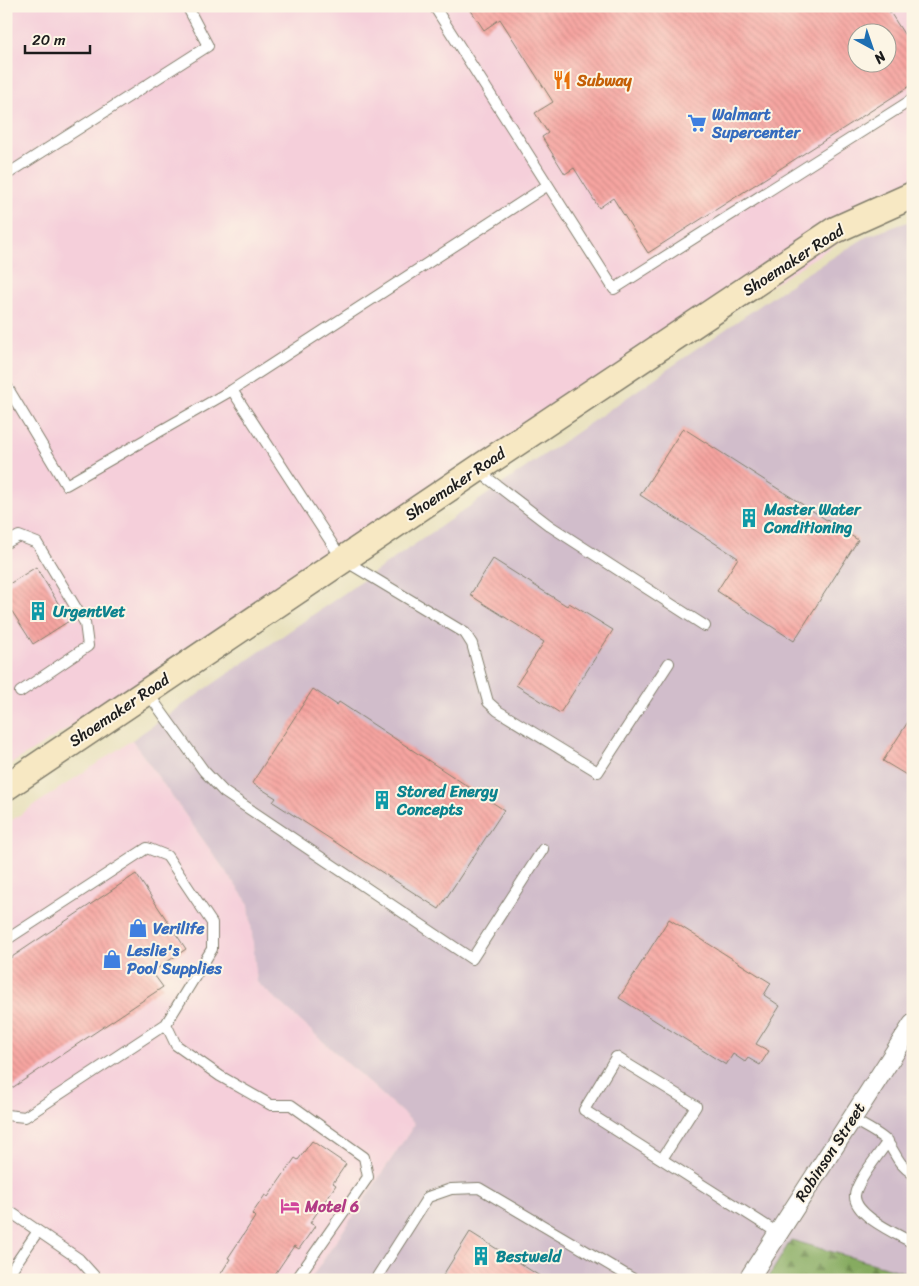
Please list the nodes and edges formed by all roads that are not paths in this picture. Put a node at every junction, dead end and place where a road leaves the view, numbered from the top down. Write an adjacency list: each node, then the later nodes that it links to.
1 (187, 6): 4 (lane)
2 (434, 6): 5 (lane)
3 (913, 99): 5 (lane)
4 (6, 175)
5 (548, 185): 8 (lane)
6 (913, 195): 9 (street, Shoemaker Road)
7 (7, 387): 8 (lane)
8 (232, 390): 11 (lane)
9 (476, 470): 11 (street, Shoemaker Road); 12 (lane)
10 (6, 542): 15 (lane)
11 (342, 560): 13 (lane); 14 (street, Shoemaker Road)
12 (705, 626)
13 (669, 663)
14 (147, 691): 16 (street, Shoemaker Road); 17 (lane)
15 (20, 692)
16 (6, 787)
17 (543, 849)
18 (6, 940): 19 (lane)
19 (166, 1024): 21 (lane); 32 (lane)
20 (913, 1024): 22 (street, Robinson Street)
21 (6, 1115)
22 (851, 1119): 23 (lane); 28 (street, Robinson Street)
23 (888, 1141): 25 (lane); 29 (lane)
24 (662, 1159): 24 (lane); 28 (lane)
25 (913, 1174)
26 (6, 1209): 27 (lane)
27 (38, 1231): 30 (lane); 31 (lane)
28 (778, 1233): 35 (street, Robinson Street)
29 (913, 1243)
30 (6, 1278)
31 (98, 1280)
32 (296, 1280)
33 (375, 1280): 34 (lane)
34 (635, 1280)
35 (748, 1280)

